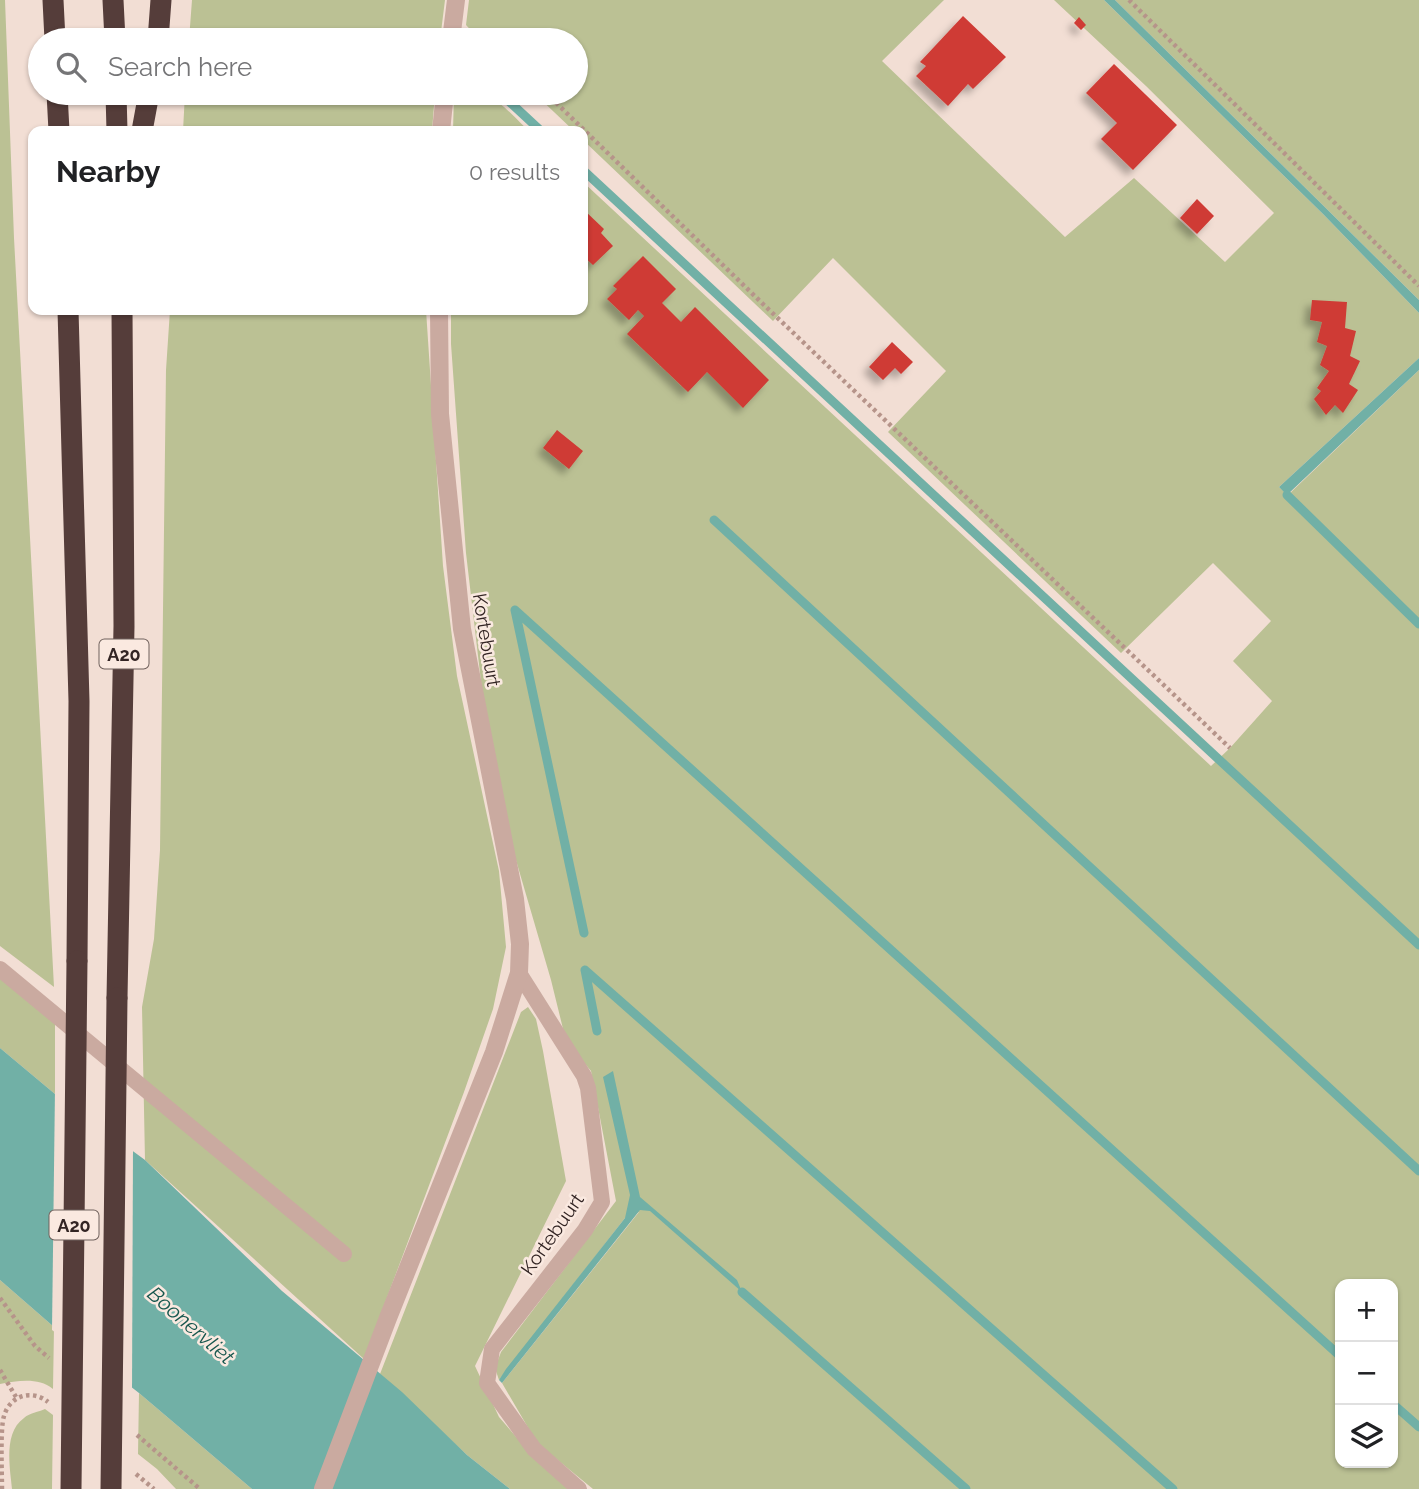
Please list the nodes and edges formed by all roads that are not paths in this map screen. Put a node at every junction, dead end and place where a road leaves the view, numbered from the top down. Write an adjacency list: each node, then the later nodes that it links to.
1 (53, 0): 5 (highway)
2 (113, 0): 6 (highway)
3 (161, 0): 7 (highway)
4 (456, 0): 8 (street)
5 (54, 28)
6 (114, 28)
7 (159, 28)
8 (452, 28)
9 (58, 105): 13 (highway)
10 (116, 105): 14 (highway)
11 (147, 105): 15 (highway)
12 (444, 105): 16 (street)
13 (59, 126)
14 (117, 126)
15 (143, 126)
16 (442, 126)
17 (68, 315): 23 (highway, A20, bridge)
18 (122, 315): 24 (highway, A20, bridge)
19 (439, 315): 21 (street, Kortebuurt)
20 (0, 969): 22 (lane)
21 (519, 973): 25 (street, Kortebuurt); 26 (lane, Kortebuurt)
22 (344, 1254)
23 (71, 1489)
24 (111, 1489)
25 (323, 1489)
26 (579, 1489)

